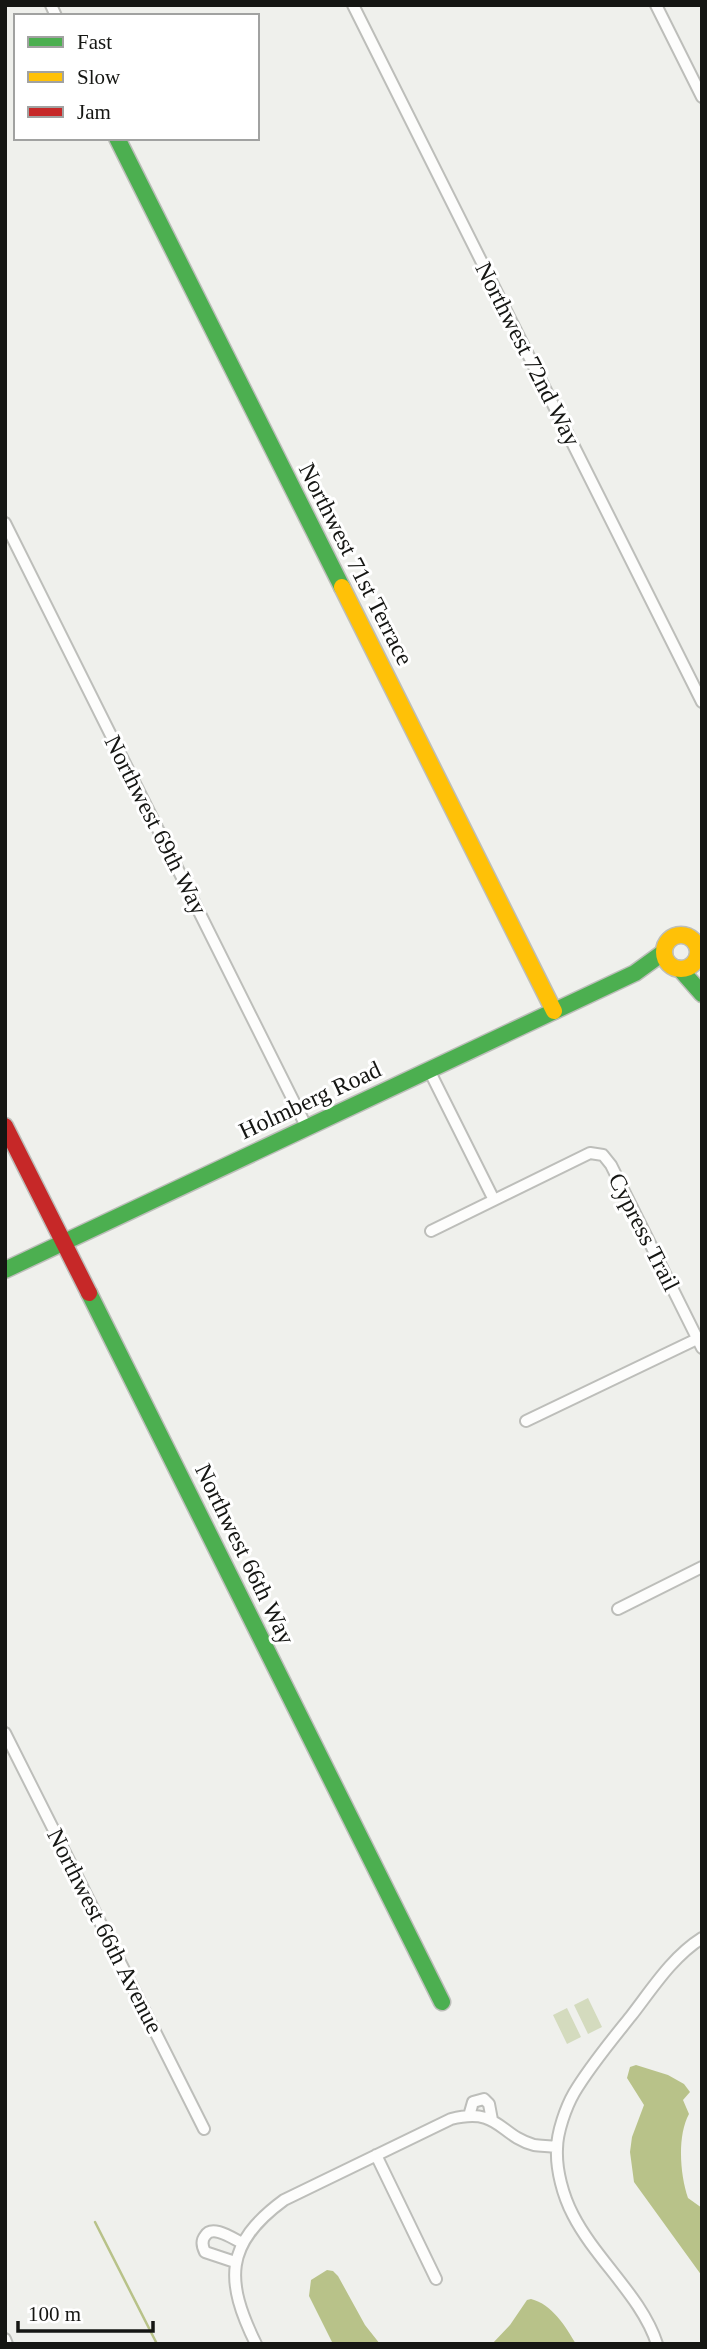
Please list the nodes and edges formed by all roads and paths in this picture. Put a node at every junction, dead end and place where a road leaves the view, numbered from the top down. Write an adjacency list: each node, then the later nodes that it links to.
1 (353, 5): 6 (street, Northwest 72nd Way)
2 (656, 5): 3 (street)
3 (702, 97)
4 (118, 140): 12 (street, Northwest 71st Terrace)
5 (5, 523): 15 (street, Northwest 69th Way)
6 (702, 702)
7 (698, 948): 8 (street); 9 (street); 11 (street)
8 (664, 952): 9 (street); 10 (street, Holmberg Road)
9 (677, 969): 10 (street, Holmberg Road); 11 (street)
10 (635, 973): 12 (street, Holmberg Road)
11 (701, 992)
12 (554, 1011): 13 (street, Holmberg Road)
13 (429, 1070): 15 (street, Holmberg Road); 16 (street)
14 (5, 1126): 18 (street, Northwest 66th Way)
15 (306, 1126): 18 (street, Holmberg Road)
16 (494, 1200): 17 (street); 20 (street, Cypress Trail)
17 (431, 1231)
18 (64, 1242): 19 (street, Holmberg Road); 26 (street, Northwest 66th Way)
19 (5, 1270)
20 (699, 1343): 21 (street)
21 (526, 1421)
22 (702, 1566): 23 (street)
23 (618, 1609)
24 (5, 1733): 29 (street, Northwest 66th Avenue)
25 (702, 1938): 30 (street)
26 (442, 2002)
27 (469, 2116): 28 (street); 28 (street); 31 (street)
28 (492, 2120): 30 (street)
29 (204, 2129)
30 (556, 2147): 34 (street)
31 (376, 2155): 32 (street); 33 (street)
32 (436, 2278)
33 (256, 2344)
34 (657, 2344)

